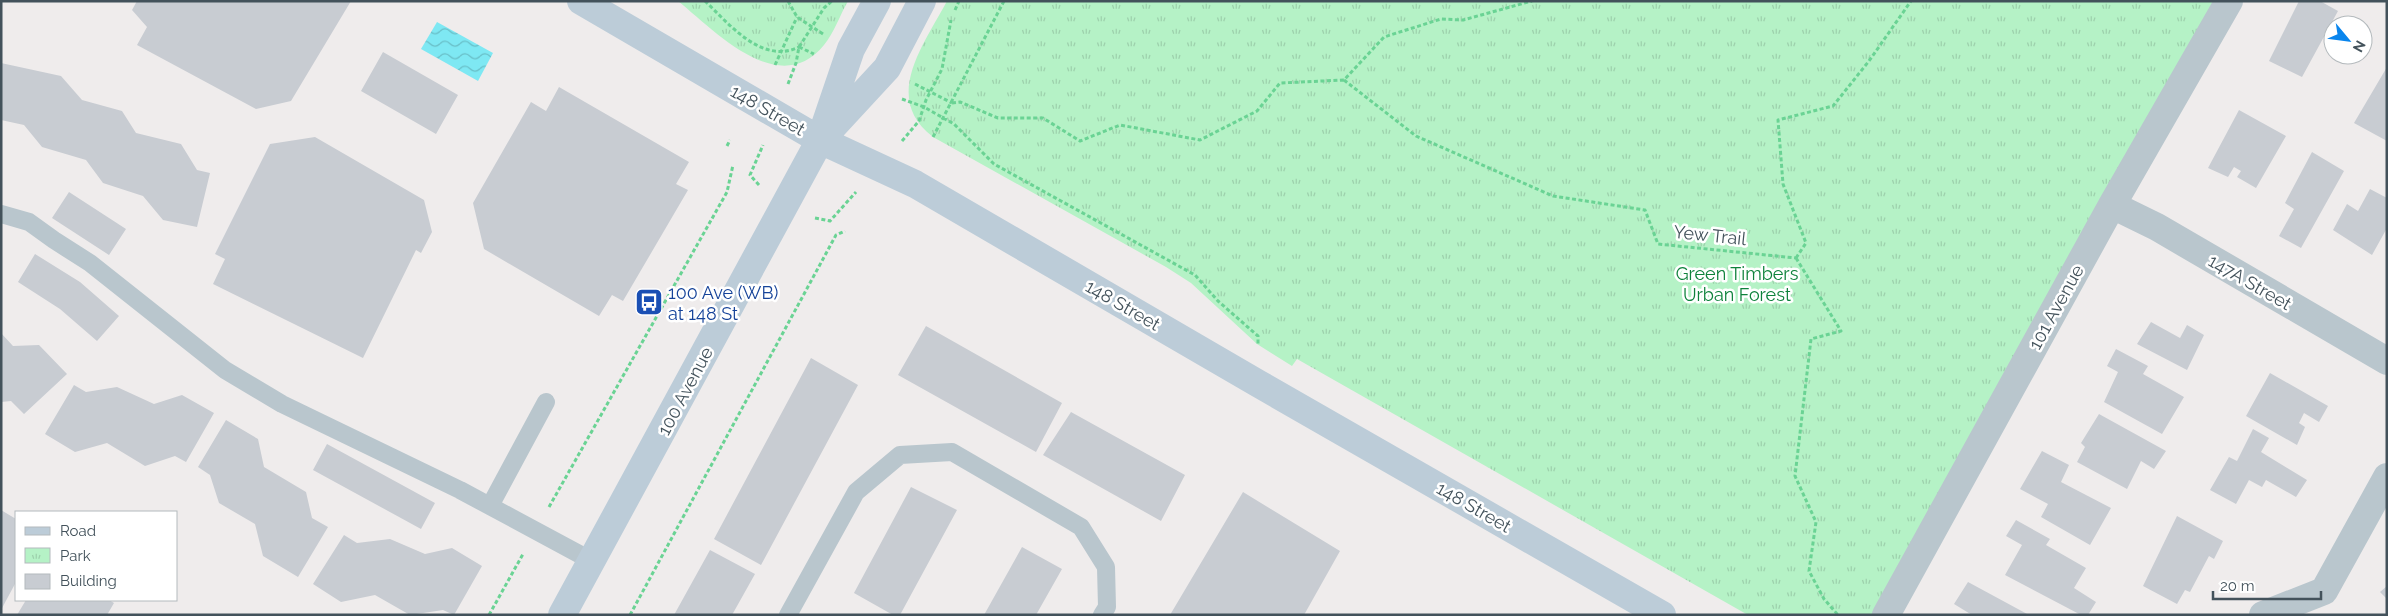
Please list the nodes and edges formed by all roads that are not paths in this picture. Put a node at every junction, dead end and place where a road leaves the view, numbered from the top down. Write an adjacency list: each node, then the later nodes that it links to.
1 (581, 1): 5 (main road, 148 Street)
2 (877, 1): 5 (main road, 100 Avenue)
3 (922, 1): 5 (main road, 100 Avenue)
4 (2229, 1): 6 (street, 101 Avenue)
5 (820, 140): 12 (main road, 100 Avenue); 16 (main road, 148 Street)
6 (2112, 205): 8 (street, 147A Street); 17 (street, 101 Avenue)
7 (1, 214): 11 (lane)
8 (2387, 361)
9 (546, 402): 11 (lane)
10 (2387, 477): 18 (street)
11 (490, 506): 12 (lane)
12 (592, 562): 13 (main road, 100 Avenue)
13 (562, 615)
14 (788, 615): 15 (lane)
15 (1102, 615)
16 (1662, 615)
17 (1886, 615)
18 (2264, 615)

